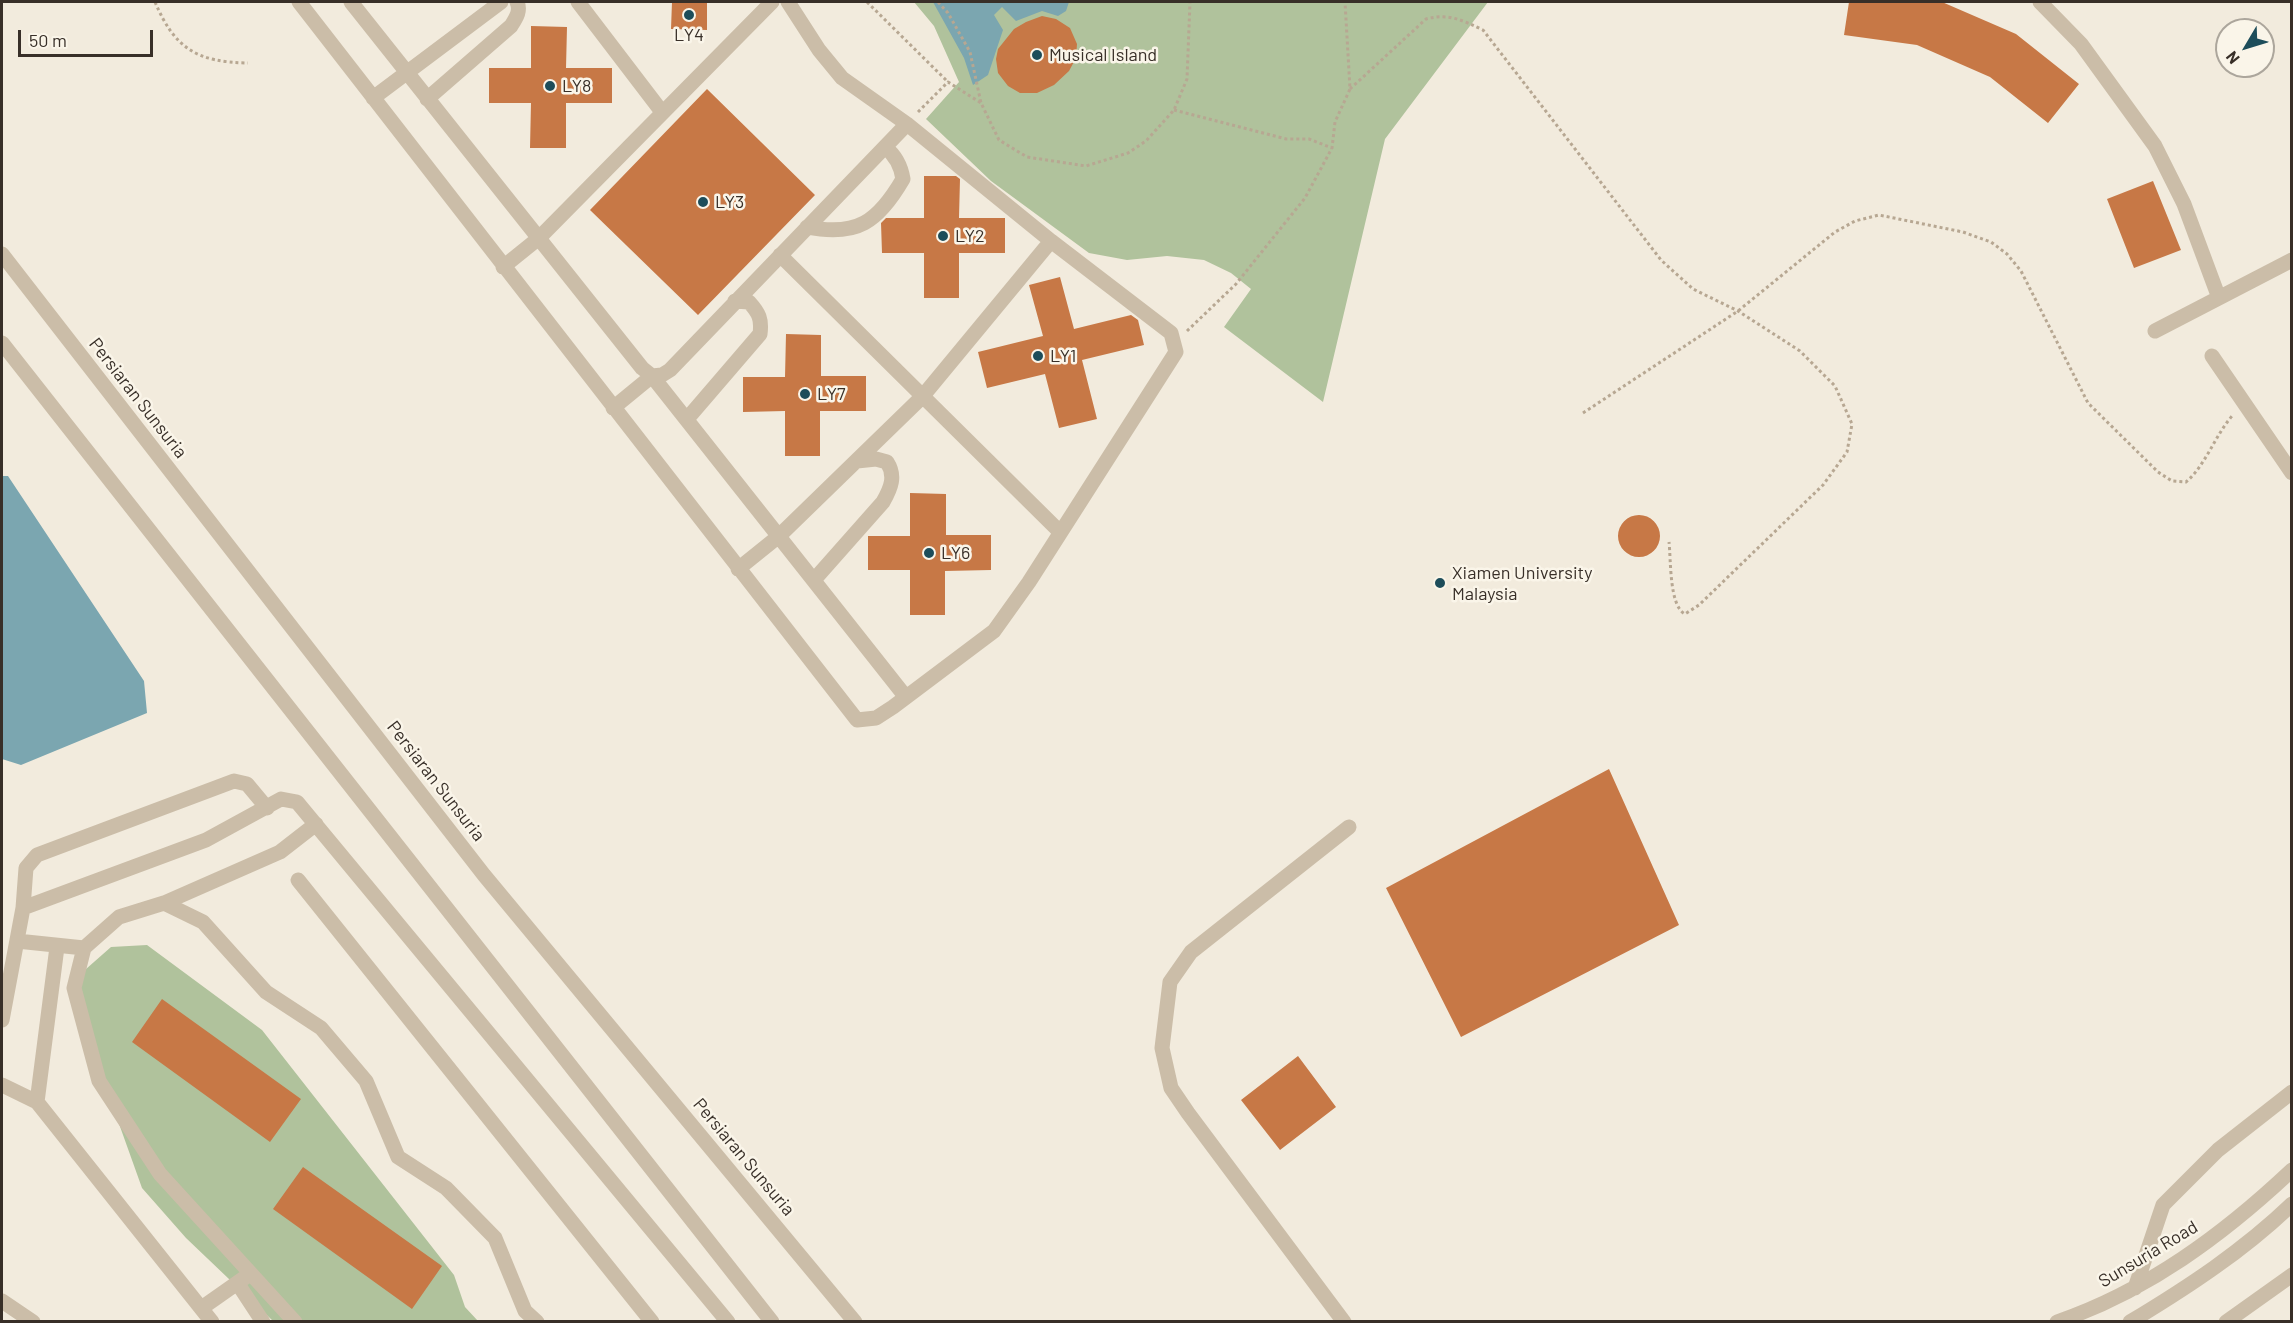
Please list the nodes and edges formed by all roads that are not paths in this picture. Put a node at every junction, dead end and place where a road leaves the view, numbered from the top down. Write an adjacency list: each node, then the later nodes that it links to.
1 (299, 2): 10 (street)
2 (351, 2): 9 (street)
3 (501, 2): 9 (street)
4 (517, 2): 11 (street)
5 (578, 2): 12 (street)
6 (772, 2): 12 (street)
7 (788, 2): 13 (street)
8 (2040, 2): 22 (street)
9 (407, 75): 10 (street); 11 (street)
10 (373, 98): 21 (street)
11 (427, 99): 16 (street)
12 (662, 112): 16 (street)
13 (906, 124): 14 (street); 17 (street)
14 (885, 147): 15 (street); 15 (street)
15 (807, 227): 19 (street)
16 (538, 238): 21 (street); 27 (street)
17 (1051, 242): 28 (street); 33 (street)
18 (2, 254): 67 (street, Persiaran Sunsuria)
19 (780, 255): 23 (street); 28 (street)
20 (2292, 260): 22 (street)
21 (503, 267): 29 (street)
22 (2219, 298): 24 (street)
23 (735, 302): 27 (street); 30 (street)
24 (2155, 331)
25 (2, 343): 66 (street)
26 (2212, 356): 32 (street)
27 (652, 376): 29 (street); 30 (street)
28 (922, 397): 31 (street); 33 (street)
29 (613, 408): 35 (street)
30 (687, 419): 34 (street)
31 (857, 461): 34 (street); 36 (street)
32 (2292, 473)
33 (1060, 532): 37 (street)
34 (779, 537): 35 (street); 36 (street)
35 (738, 569): 37 (street)
36 (814, 580): 37 (street)
37 (905, 696)
38 (267, 808): 39 (street); 43 (street); 43 (street)
39 (316, 824): 42 (street); 65 (street)
40 (1349, 827): 68 (street)
41 (298, 880): 64 (street)
42 (164, 903): 46 (street); 63 (street)
43 (23, 908): 44 (street)
44 (17, 941): 45 (street); 47 (street)
45 (57, 947): 46 (street); 50 (street)
46 (84, 948): 53 (street)
47 (2, 1020)
48 (2, 1085): 50 (street)
49 (2292, 1092): 56 (street)
50 (37, 1102): 58 (street)
51 (2292, 1170): 56 (street, Sunsuria Road)
52 (2292, 1204): 70 (street)
53 (250, 1274): 55 (street); 62 (street)
54 (2292, 1275): 71 (street)
55 (238, 1284): 58 (street); 61 (street)
56 (2135, 1288): 69 (street, Sunsuria Road)
57 (2, 1301): 59 (street)
58 (203, 1307): 60 (street)
59 (33, 1322)
60 (212, 1322)
61 (263, 1322)
62 (295, 1322)
63 (537, 1322)
64 (652, 1322)
65 (728, 1322)
66 (772, 1322)
67 (855, 1322)
68 (1344, 1322)
69 (2057, 1322)
70 (2130, 1322)
71 (2226, 1322)

